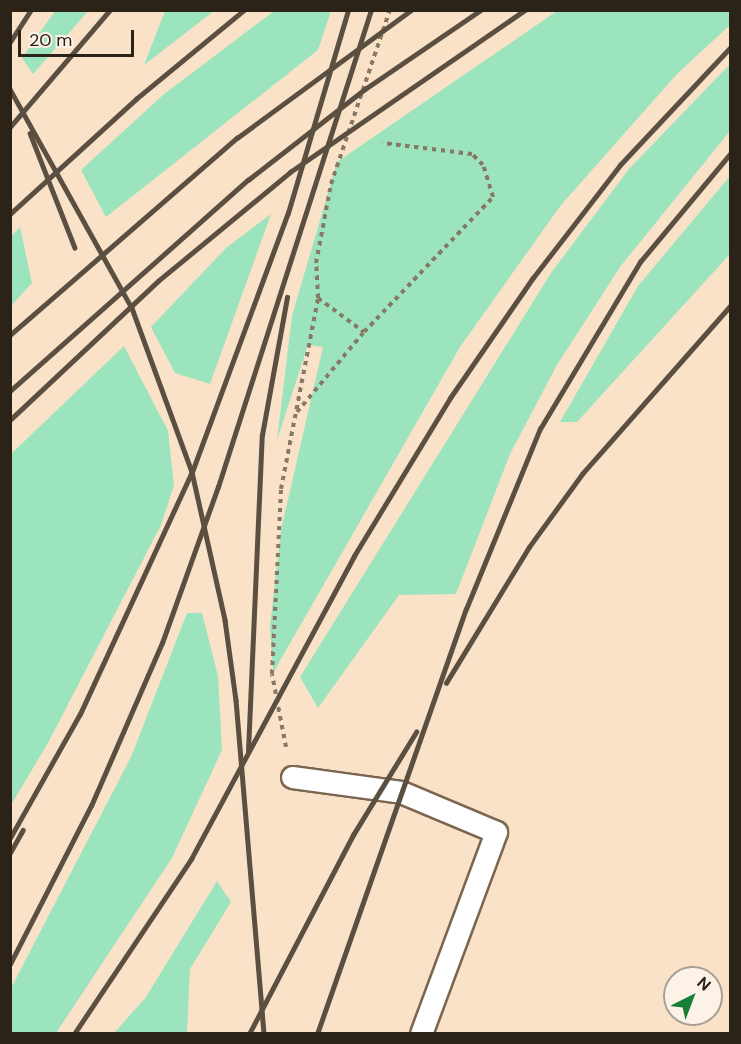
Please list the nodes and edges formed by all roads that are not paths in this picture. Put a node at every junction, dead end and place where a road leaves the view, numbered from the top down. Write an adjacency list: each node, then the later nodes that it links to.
1 (292, 777): 2 (lane)
2 (421, 1034)

